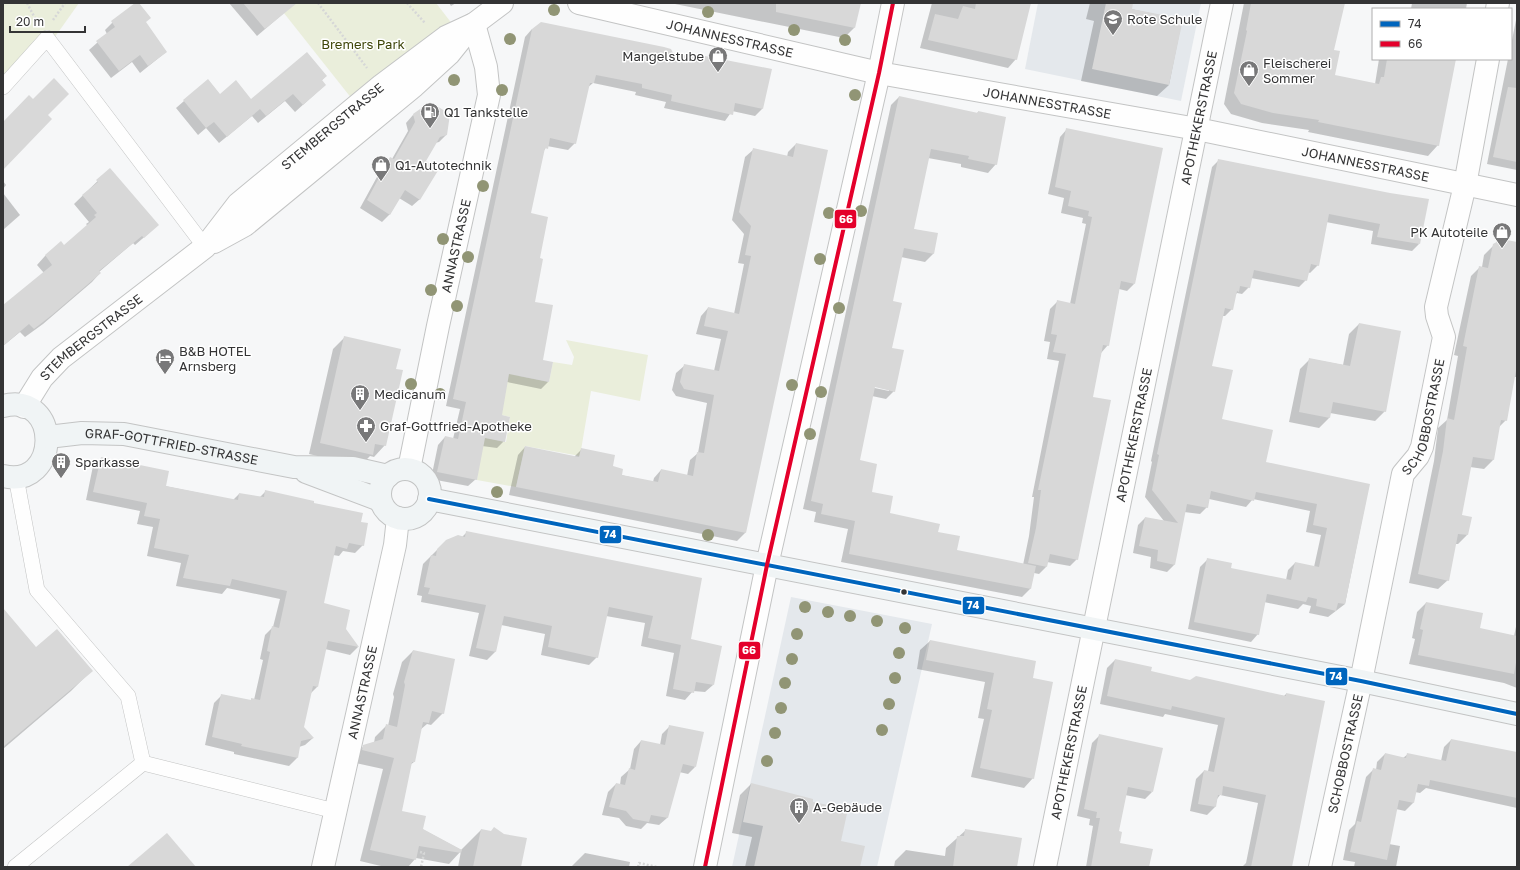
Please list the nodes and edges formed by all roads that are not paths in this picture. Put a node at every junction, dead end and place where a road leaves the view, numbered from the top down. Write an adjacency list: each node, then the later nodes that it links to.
1 (502, 3): 5 (street, STEMBERGSTRASSE)
2 (579, 3): 7 (street, JOHANNESSTRASSE)
3 (893, 3): 7 (street)
4 (1222, 3): 9 (street, APOTHEKERSTRASSE)
5 (474, 24): 12 (street, STEMBERGSTRASSE); 12 (street, STEMBERGSTRASSE); 16 (street, ANNASTRASSE)
6 (1488, 60): 10 (street, SCHOBBOSTRASSE)
7 (880, 73): 9 (street, JOHANNESSTRASSE); 22 (street)
8 (3, 87): 12 (lane)
9 (1196, 129): 10 (street, JOHANNESSTRASSE); 23 (street, APOTHEKERSTRASSE)
10 (1465, 185): 11 (street, JOHANNESSTRASSE); 24 (street, SCHOBBOSTRASSE)
11 (1517, 195)
12 (205, 247): 13 (street, STEMBERGSTRASSE)
13 (14, 406): 14 (street)
14 (48, 437): 15 (street, GRAF-GOTTFRIED-STRASSE); 17 (street)
15 (294, 467): 18 (street, GRAF-GOTTFRIED-STRASSE); 19 (street, GRAF-GOTTFRIED-STRASSE)
16 (409, 469): 18 (street); 20 (street)
17 (10, 476): 26 (lane)
18 (388, 476): 19 (street)
19 (380, 500): 21 (street)
20 (429, 500): 21 (street); 22 (street)
21 (398, 518): 27 (street, ANNASTRASSE)
22 (767, 565): 23 (street); 30 (street)
23 (1092, 630): 24 (street); 31 (street, APOTHEKERSTRASSE)
24 (1361, 681): 25 (street); 32 (street, SCHOBBOSTRASSE)
25 (1517, 714)
26 (143, 763): 27 (lane); 28 (lane)
27 (335, 811): 29 (street, ANNASTRASSE)
28 (15, 867)
29 (323, 867)
30 (705, 867)
31 (1045, 867)
32 (1320, 867)

